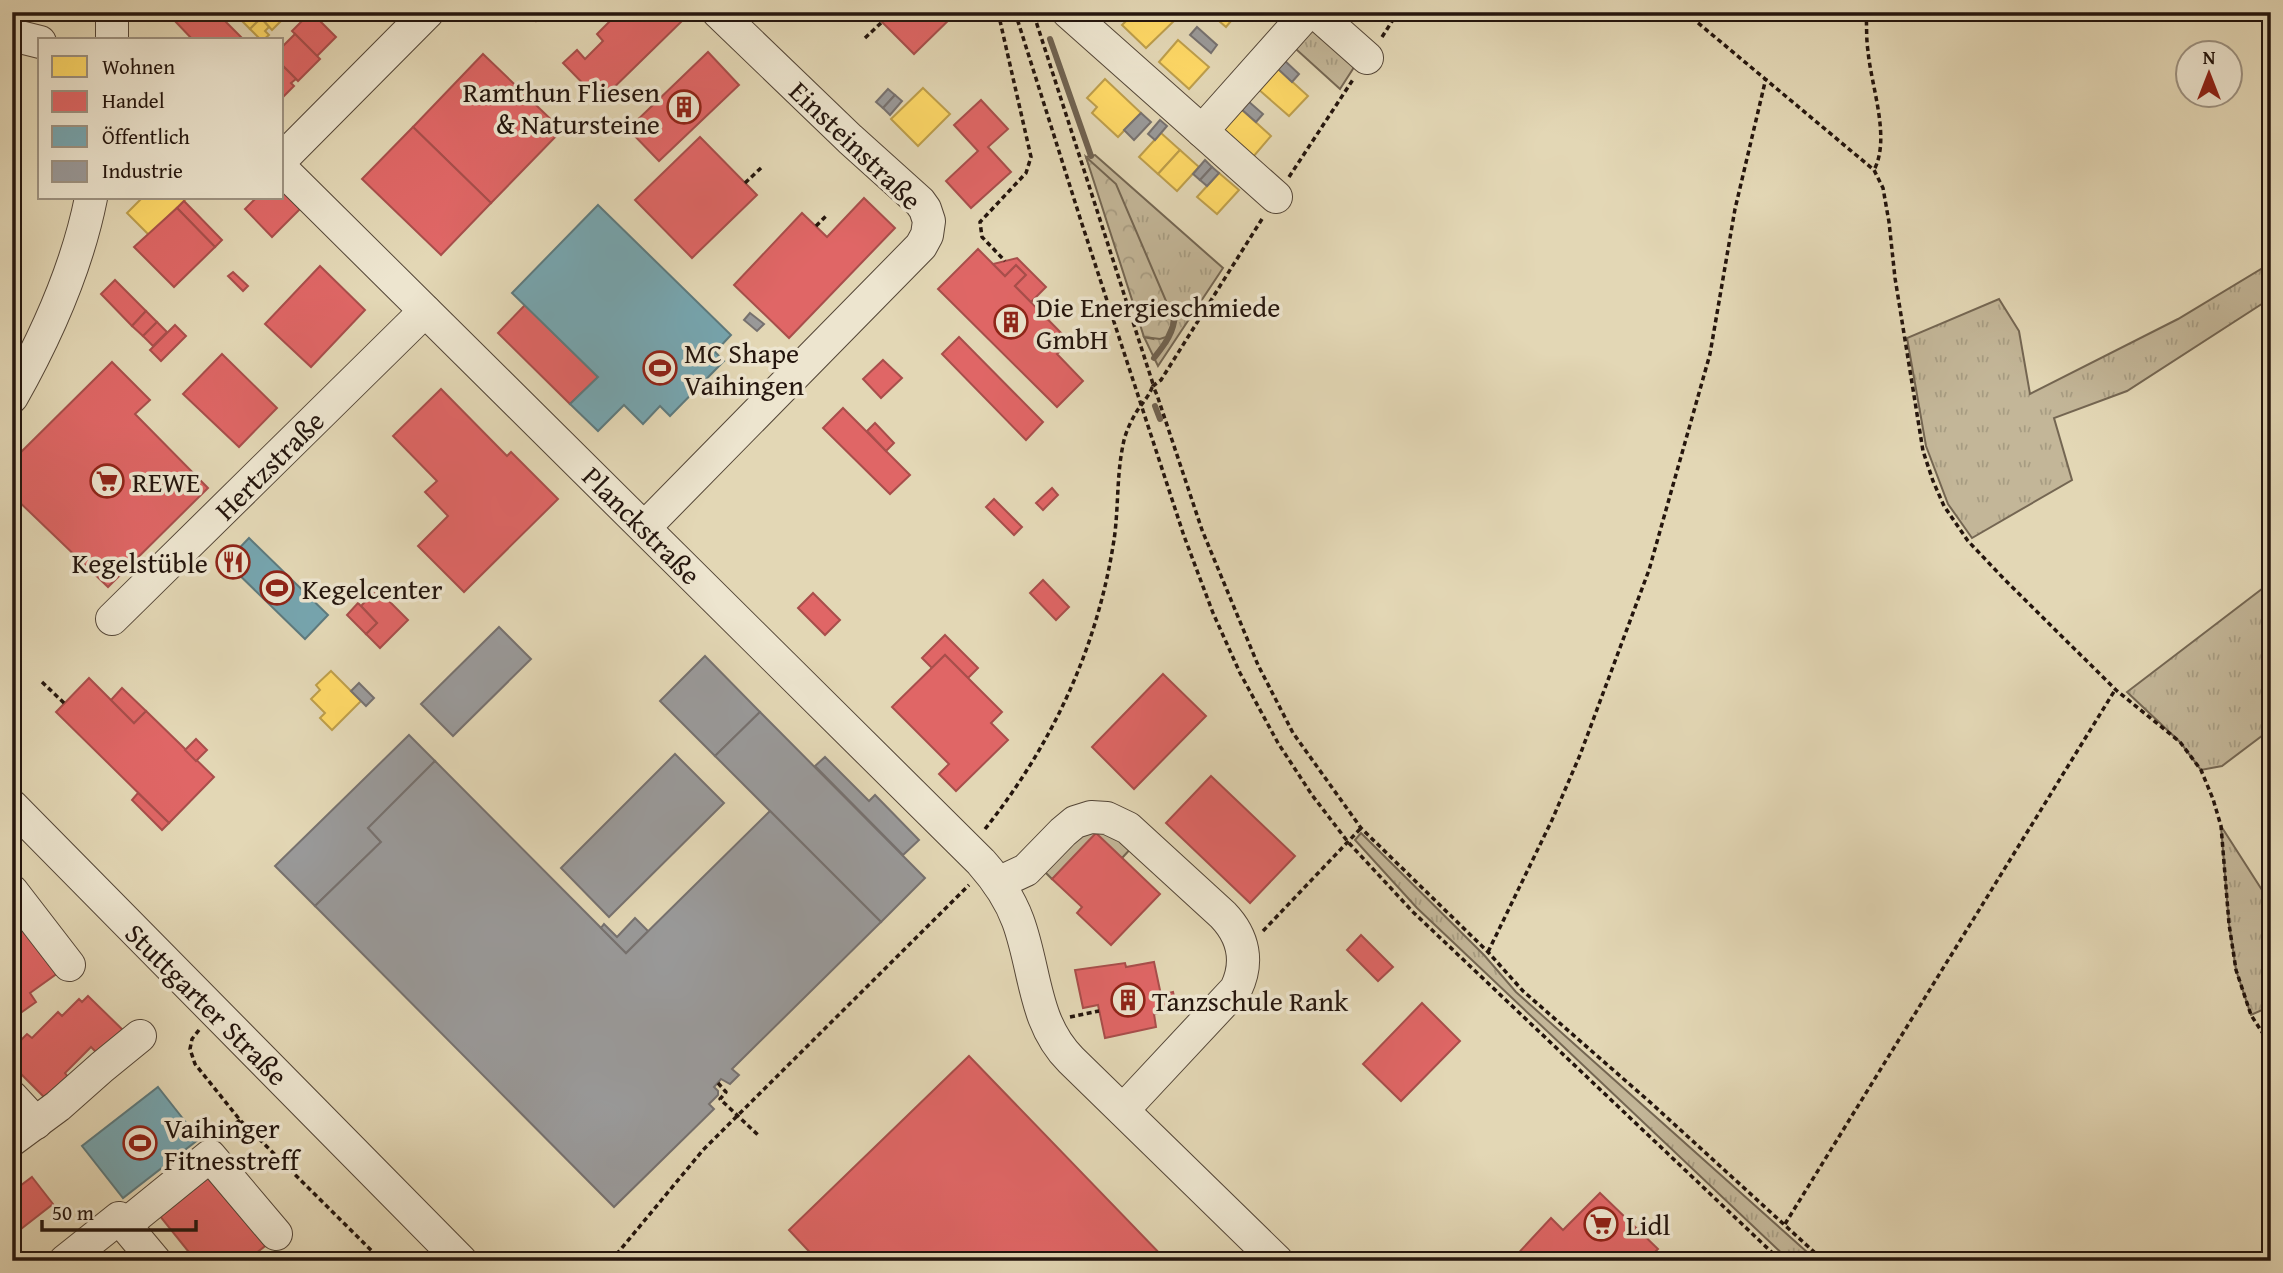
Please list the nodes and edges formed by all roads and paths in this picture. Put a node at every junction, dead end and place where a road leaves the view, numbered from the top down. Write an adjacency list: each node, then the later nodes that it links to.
1 (112, 12): 14 (street)
2 (428, 12): 20 (street)
3 (718, 12): 34 (street, Einsteinstraße)
4 (998, 12): 29 (path)
5 (1015, 12): 33 (path)
6 (1032, 12): 31 (path)
7 (1068, 12): 19 (street)
8 (1308, 12): 19 (street)
9 (1315, 12): 17 (street)
10 (1685, 12): 18 (path)
11 (1866, 12): 22 (path)
12 (882, 22): 15 (path)
13 (12, 35): 16 (street)
14 (112, 38)
15 (865, 38)
16 (38, 42)
17 (1357, 49)
18 (1766, 78): 22 (path); 46 (path)
19 (1202, 131): 25 (street)
20 (284, 157)
21 (762, 167): 24 (path)
22 (1874, 170): 37 (path)
23 (284, 171): 30 (street, Planckstraße)
24 (745, 183)
25 (1276, 197)
26 (91, 200): 32 (street)
27 (828, 214): 28 (path)
28 (817, 226)
29 (1005, 261)
30 (425, 311): 34 (street, Planckstraße); 35 (street, Hertzstraße)
31 (1153, 386): 33 (path); 40 (path)
32 (12, 397)
33 (1142, 404): 41 (path); 42 (path)
34 (645, 527): 42 (street, Planckstraße)
35 (112, 619)
36 (42, 682): 38 (path)
37 (2116, 690): 52 (path); 59 (path)
38 (64, 703)
39 (12, 806): 65 (street, Stuttgarter Straße)
40 (1361, 828): 41 (path); 46 (path)
41 (1348, 842): 43 (path); 68 (path)
42 (967, 849): 44 (street, Planckstraße)
43 (1339, 850)
44 (985, 883): 55 (street, Planckstraße); 55 (street); 56 (path)
45 (12, 891): 47 (street)
46 (1488, 952): 59 (path)
47 (69, 965)
48 (1099, 1011): 49 (path)
49 (1076, 1016)
50 (140, 1036): 57 (street)
51 (191, 1044): 62 (path)
52 (2271, 1046)
53 (718, 1083): 56 (path)
54 (12, 1097): 57 (street)
55 (1123, 1110): 67 (street, Planckstraße)
56 (736, 1115): 58 (path); 66 (path)
57 (24, 1132)
58 (758, 1135)
59 (1786, 1224): 69 (path)
60 (125, 1225): 61 (street); 63 (street); 64 (street)
61 (276, 1234)
62 (381, 1260)
63 (65, 1261)
64 (155, 1261)
65 (461, 1261)
66 (611, 1261)
67 (1277, 1261)
68 (1781, 1261)
69 (1824, 1261)

